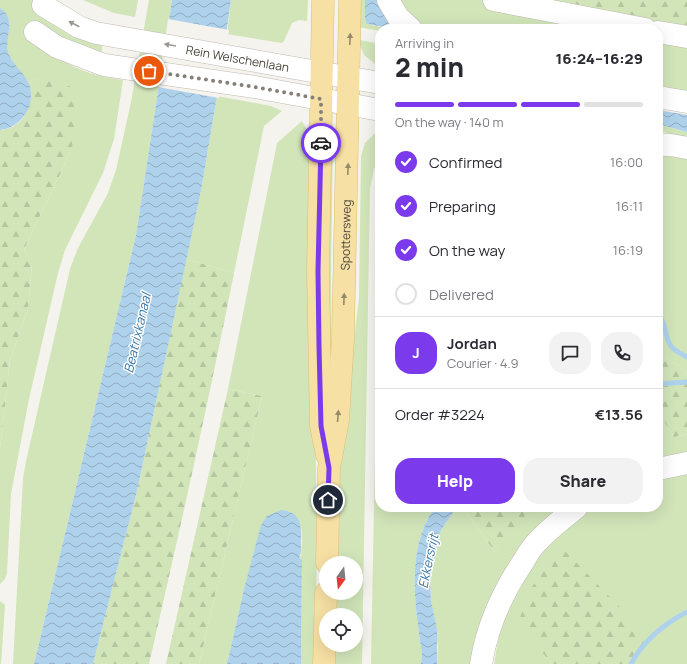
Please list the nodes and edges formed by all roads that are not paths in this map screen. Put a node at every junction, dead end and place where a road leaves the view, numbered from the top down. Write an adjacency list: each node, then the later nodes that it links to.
1 (323, 0): 11 (main road, Spottersweg)
2 (350, 0): 12 (main road, Spottersweg, one-way to 2)
3 (388, 0): 6 (street)
4 (494, 0): 7 (street)
5 (43, 5): 11 (street, Rein Welschenlaan, one-way to 5)
6 (406, 24)
7 (619, 24)
8 (35, 32): 15 (street)
9 (663, 33): 10 (street)
10 (687, 37)
11 (322, 72): 12 (street, Rein Welschenlaan); 15 (main road, Spottersweg)
12 (349, 77): 13 (street, Rein Welschenlaan); 17 (main road, Spottersweg)
13 (375, 82)
14 (663, 98): 16 (street)
15 (321, 99): 17 (street); 20 (main road, Spottersweg)
16 (687, 102)
17 (348, 104): 18 (street); 20 (main road, Spottersweg, one-way to 17)
18 (375, 109)
19 (687, 463): 21 (street)
20 (329, 468): 23 (main road, Spottersweg)
21 (663, 468)
22 (570, 512): 26 (street)
23 (327, 556)
24 (326, 600): 25 (main road)
25 (324, 664)
26 (481, 664)

